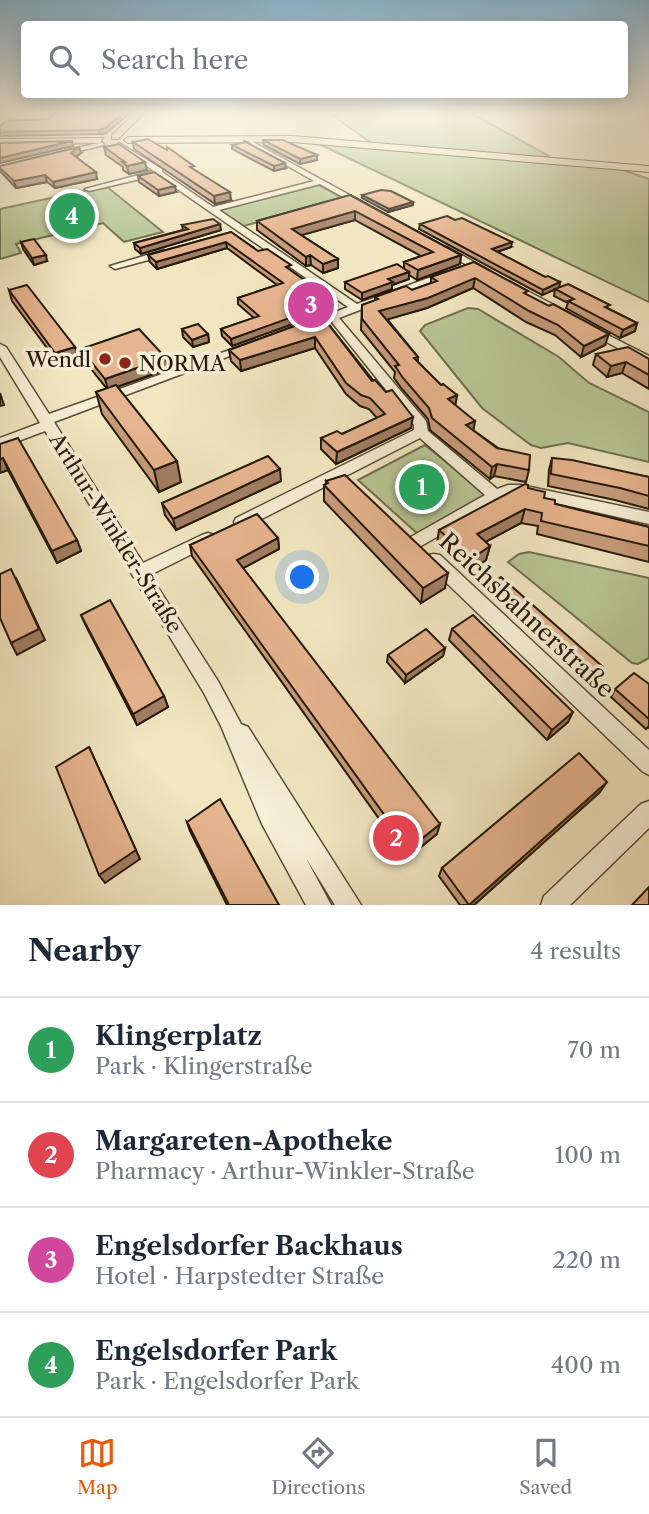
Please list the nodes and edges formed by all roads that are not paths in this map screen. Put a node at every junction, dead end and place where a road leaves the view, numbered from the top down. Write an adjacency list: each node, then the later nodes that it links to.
1 (136, 154): 5 (street)
2 (271, 154): 6 (street)
3 (473, 154): 4 (main road)
4 (649, 169)
5 (157, 172): 7 (street); 8 (street)
6 (319, 182): 8 (street); 9 (street)
7 (89, 189)
8 (210, 210): 10 (street)
9 (375, 212)
10 (246, 228): 11 (street); 16 (street)
11 (228, 235)
12 (432, 243): 14 (street)
13 (179, 248): 15 (street)
14 (474, 265): 16 (street); 18 (street)
15 (115, 266)
16 (356, 308): 17 (street)
17 (333, 317): 20 (street); 25 (street)
18 (571, 319)
19 (583, 325): 23 (street)
20 (297, 330)
21 (260, 343): 24 (street)
22 (0, 347): 24 (street, Arthur-Winkler-Straße)
23 (649, 361)
24 (48, 423): 26 (street); 29 (street, Arthur-Winkler-Straße)
25 (421, 432): 27 (street); 29 (street)
26 (0, 443)
27 (496, 496): 28 (street); 31 (street, Reichsbahnerstraße)
28 (649, 518)
29 (140, 572): 30 (street, Arthur-Winkler-Straße)
30 (229, 720): 33 (street, Arthur-Winkler-Straße); 34 (street, Arthur-Winkler-Straße)
31 (649, 764)
32 (649, 812): 35 (street)
33 (319, 905)
34 (349, 905)
35 (553, 905)

